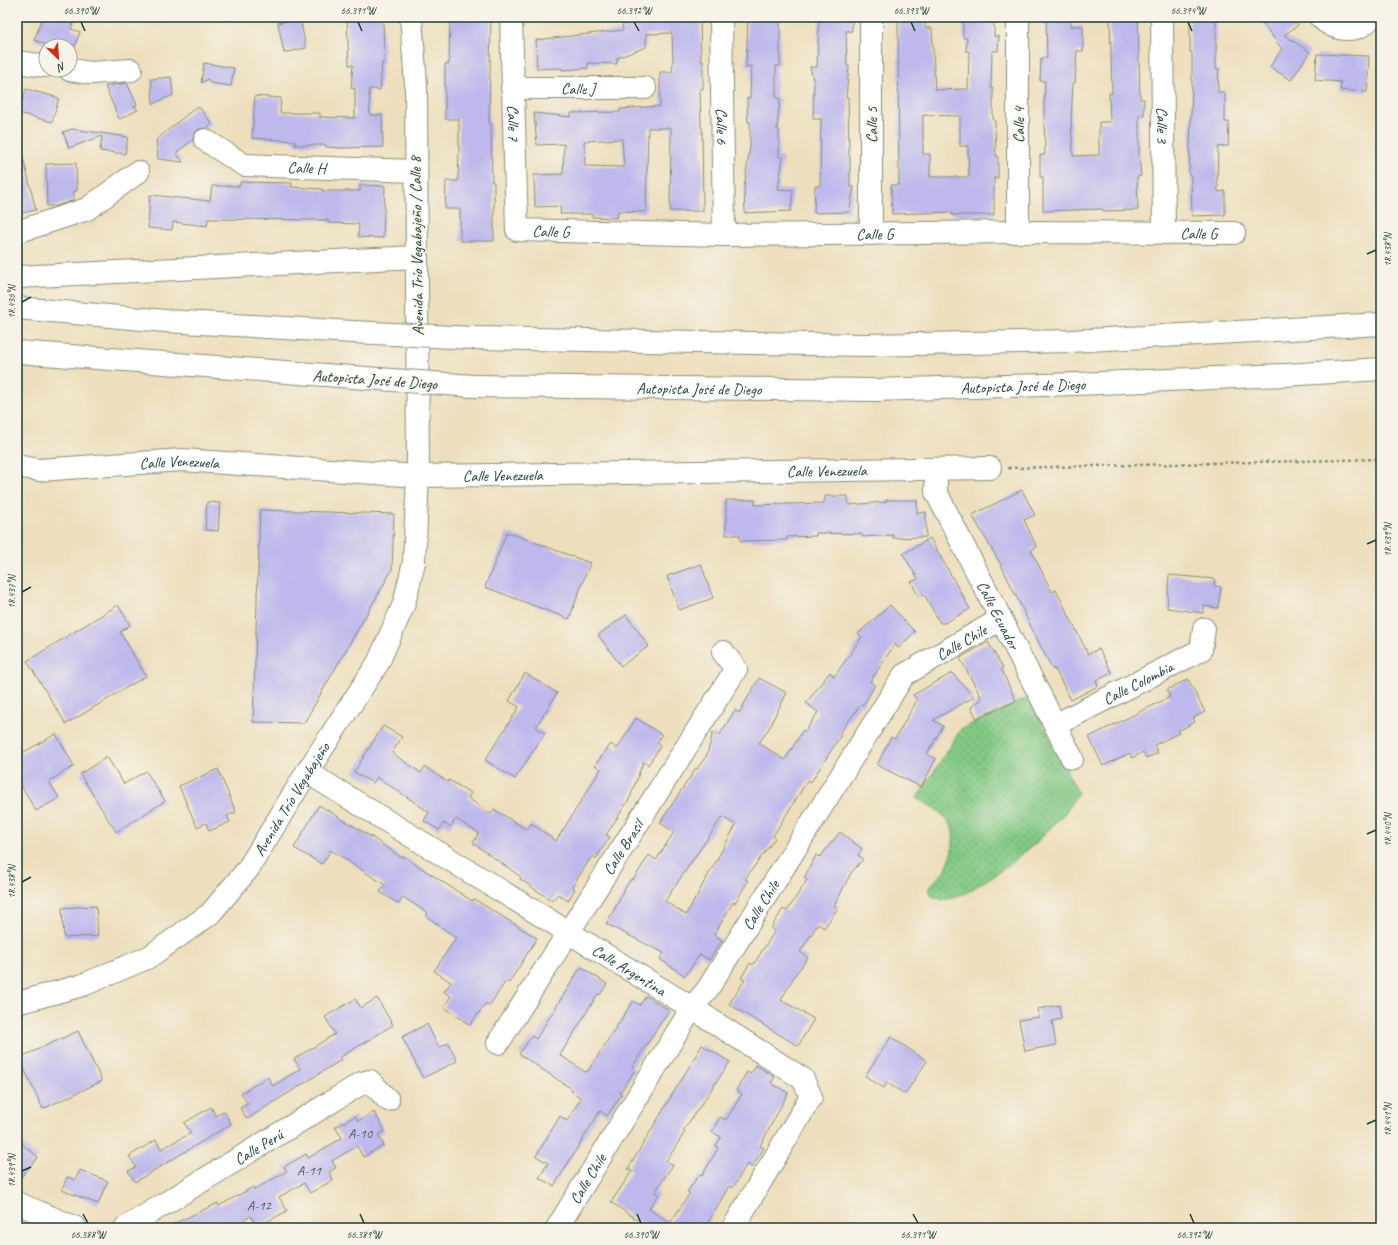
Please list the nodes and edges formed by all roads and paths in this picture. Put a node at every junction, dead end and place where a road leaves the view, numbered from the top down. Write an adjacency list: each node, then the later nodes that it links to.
1 (410, 17): 16 (main road, Avenida Trío Vegabajeño / Calle 8)
2 (511, 17): 13 (main road, Calle 7)
3 (721, 17): 24 (main road, Calle 6)
4 (871, 17): 23 (main road, Calle 5)
5 (1018, 17): 20 (main road, Calle 4)
6 (1162, 17): 21 (main road, Calle 3)
7 (1320, 17): 8 (main road)
8 (1370, 17)
9 (17, 62): 10 (main road)
10 (38, 65)
11 (130, 70): 12 (main road)
12 (78, 71)
13 (512, 88): 14 (main road, Calle J); 18 (main road, Calle 7)
14 (644, 88)
15 (205, 140): 16 (main road, Calle H)
16 (415, 171): 25 (main road, Avenida Trío Vegabajeño / Calle 8)
17 (138, 172): 19 (main road)
18 (517, 230): 24 (main road, Calle G)
19 (17, 232)
20 (1018, 232): 21 (main road, Calle G); 23 (main road, Calle G)
21 (1164, 233): 22 (main road, Calle G)
22 (1234, 233)
23 (871, 234): 24 (main road, Calle G)
24 (724, 235)
25 (416, 257): 26 (main road); 35 (main road, Avenida Trío Vegabajeño / Calle 8)
26 (17, 277)
27 (17, 308): 28 (main road, bridge)
28 (1381, 324)
29 (17, 352): 30 (main road, Autopista José de Diego, bridge)
30 (1381, 369)
31 (1381, 459): 33 (path)
32 (17, 466): 35 (main road, Calle Venezuela)
33 (990, 468): 34 (main road, Calle Venezuela)
34 (936, 469): 35 (main road, Calle Venezuela); 36 (main road, Calle Ecuador)
35 (418, 476): 41 (main road, Avenida Trío Vegabajeño)
36 (1001, 619): 39 (main road, Calle Ecuador); 44 (main road, Calle Chile)
37 (1204, 629): 39 (main road, Calle Colombia)
38 (723, 652): 42 (main road, Calle Brasil)
39 (1055, 726): 40 (main road, Calle Ecuador)
40 (1072, 758)
41 (307, 772): 42 (main road, Calle Argentina); 43 (main road, Avenida Trío Vegabajeño)
42 (569, 932): 44 (main road, Calle Argentina); 45 (main road, Calle Brasil)
43 (17, 1003)
44 (692, 1008): 50 (main road, Calle Chile); 51 (main road, Calle Argentina)
45 (498, 1043)
46 (388, 1100): 49 (main road, Calle Perú)
47 (17, 1203): 48 (main road)
48 (76, 1228)
49 (125, 1228)
50 (557, 1228)
51 (733, 1228)

